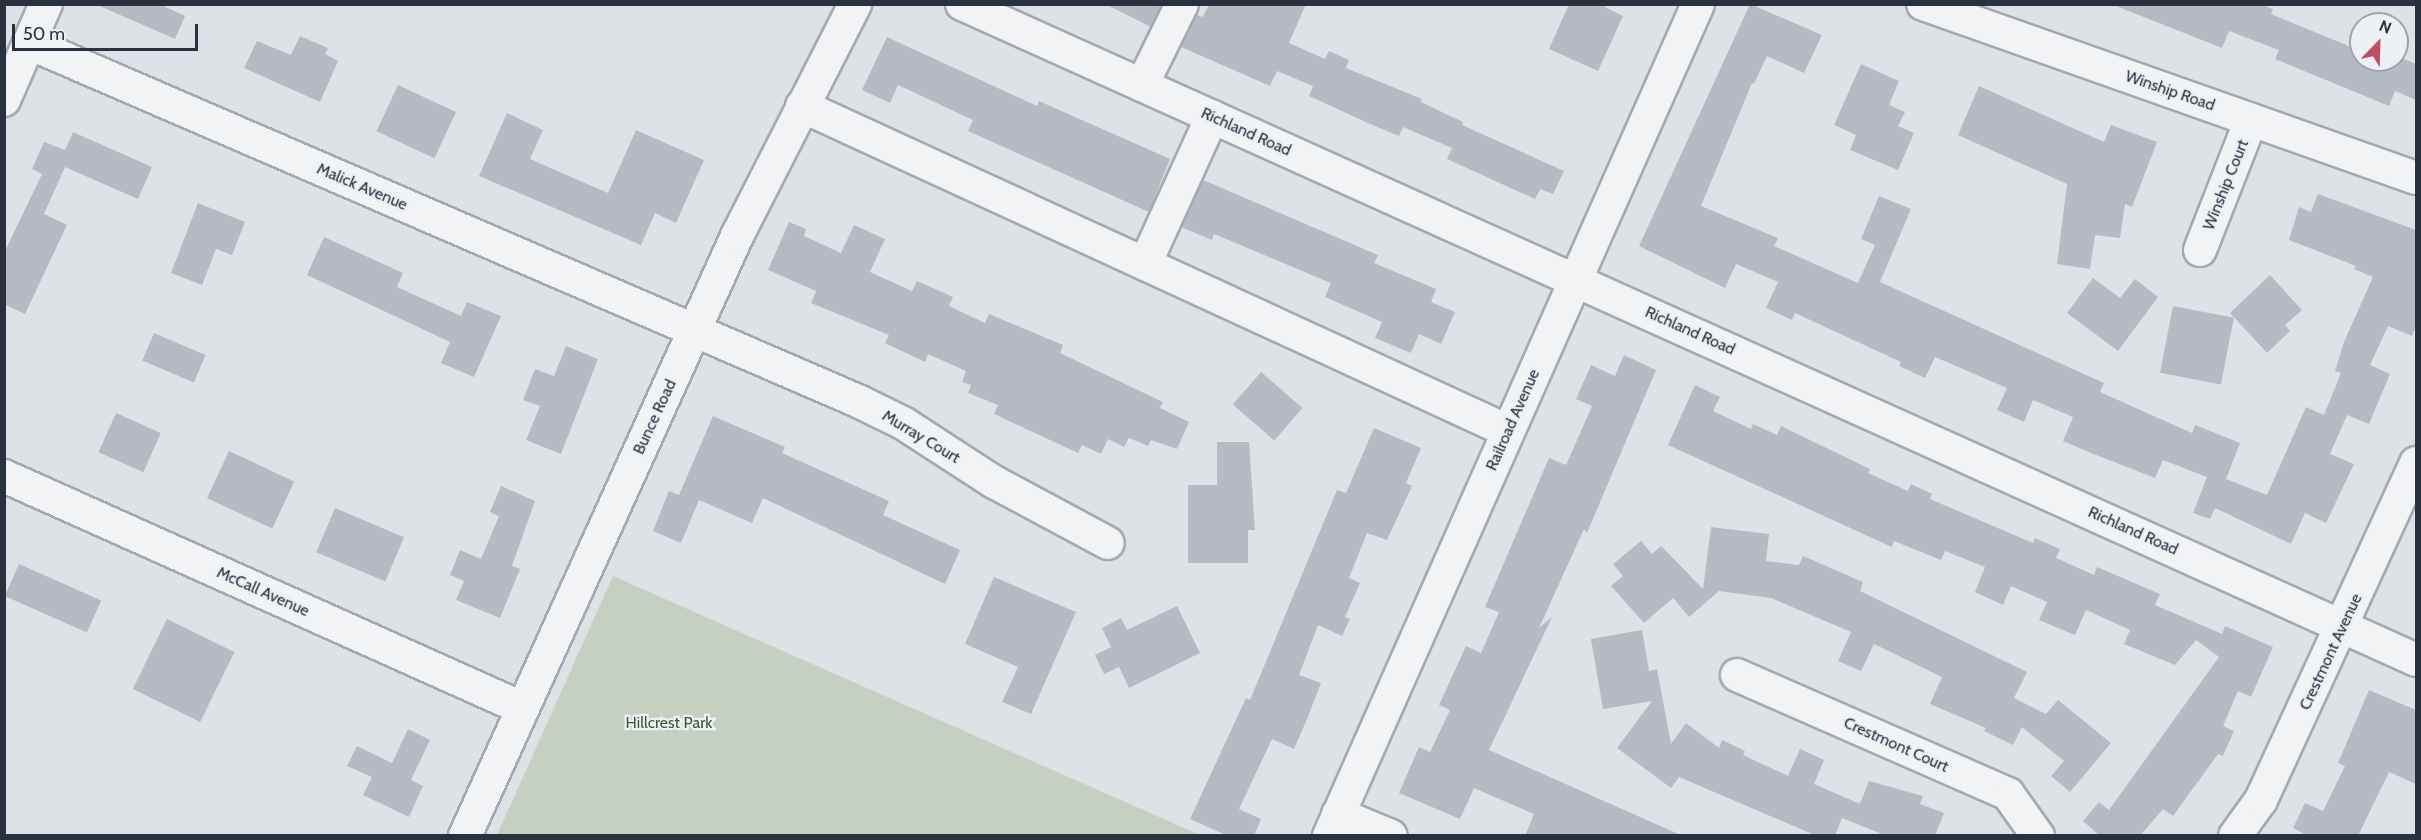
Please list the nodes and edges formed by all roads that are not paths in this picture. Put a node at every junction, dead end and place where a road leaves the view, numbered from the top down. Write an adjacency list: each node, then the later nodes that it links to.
1 (46, 4): 8 (street)
2 (855, 4): 11 (street, Bunce Road)
3 (962, 4): 7 (street, Richland Road)
4 (1182, 4): 9 (street)
5 (1698, 4): 17 (street, Railroad Avenue)
6 (1923, 4): 13 (street, Winship Road)
7 (1013, 15): 9 (street, Richland Road)
8 (29, 43): 10 (street); 18 (street, Malick Avenue)
9 (1142, 85): 12 (street, Richland Road)
10 (4, 100)
11 (802, 106): 16 (street); 18 (street, Bunce Road)
12 (1212, 117): 16 (street); 17 (street, Richland Road)
13 (2251, 120): 14 (street, Winship Road); 15 (street, Winship Court)
14 (2416, 178)
15 (2200, 250)
16 (1145, 264): 19 (street)
17 (1575, 279): 19 (street, Railroad Avenue); 23 (street, Richland Road)
18 (694, 331): 22 (street, Murray Court); 26 (street, Bunce Road)
19 (1508, 431): 27 (street, Railroad Avenue)
20 (2416, 463): 23 (street, Crestmont Avenue)
21 (4, 476): 26 (street, McCall Avenue)
22 (1108, 543)
23 (2344, 627): 24 (street, Richland Road); 31 (street, Crestmont Avenue)
24 (2416, 660)
25 (1737, 675): 30 (street, Crestmont Court)
26 (522, 708): 28 (street, Bunce Road)
27 (1333, 825): 29 (street)
28 (465, 836)
29 (1391, 836)
30 (2038, 836)
31 (2235, 836)

